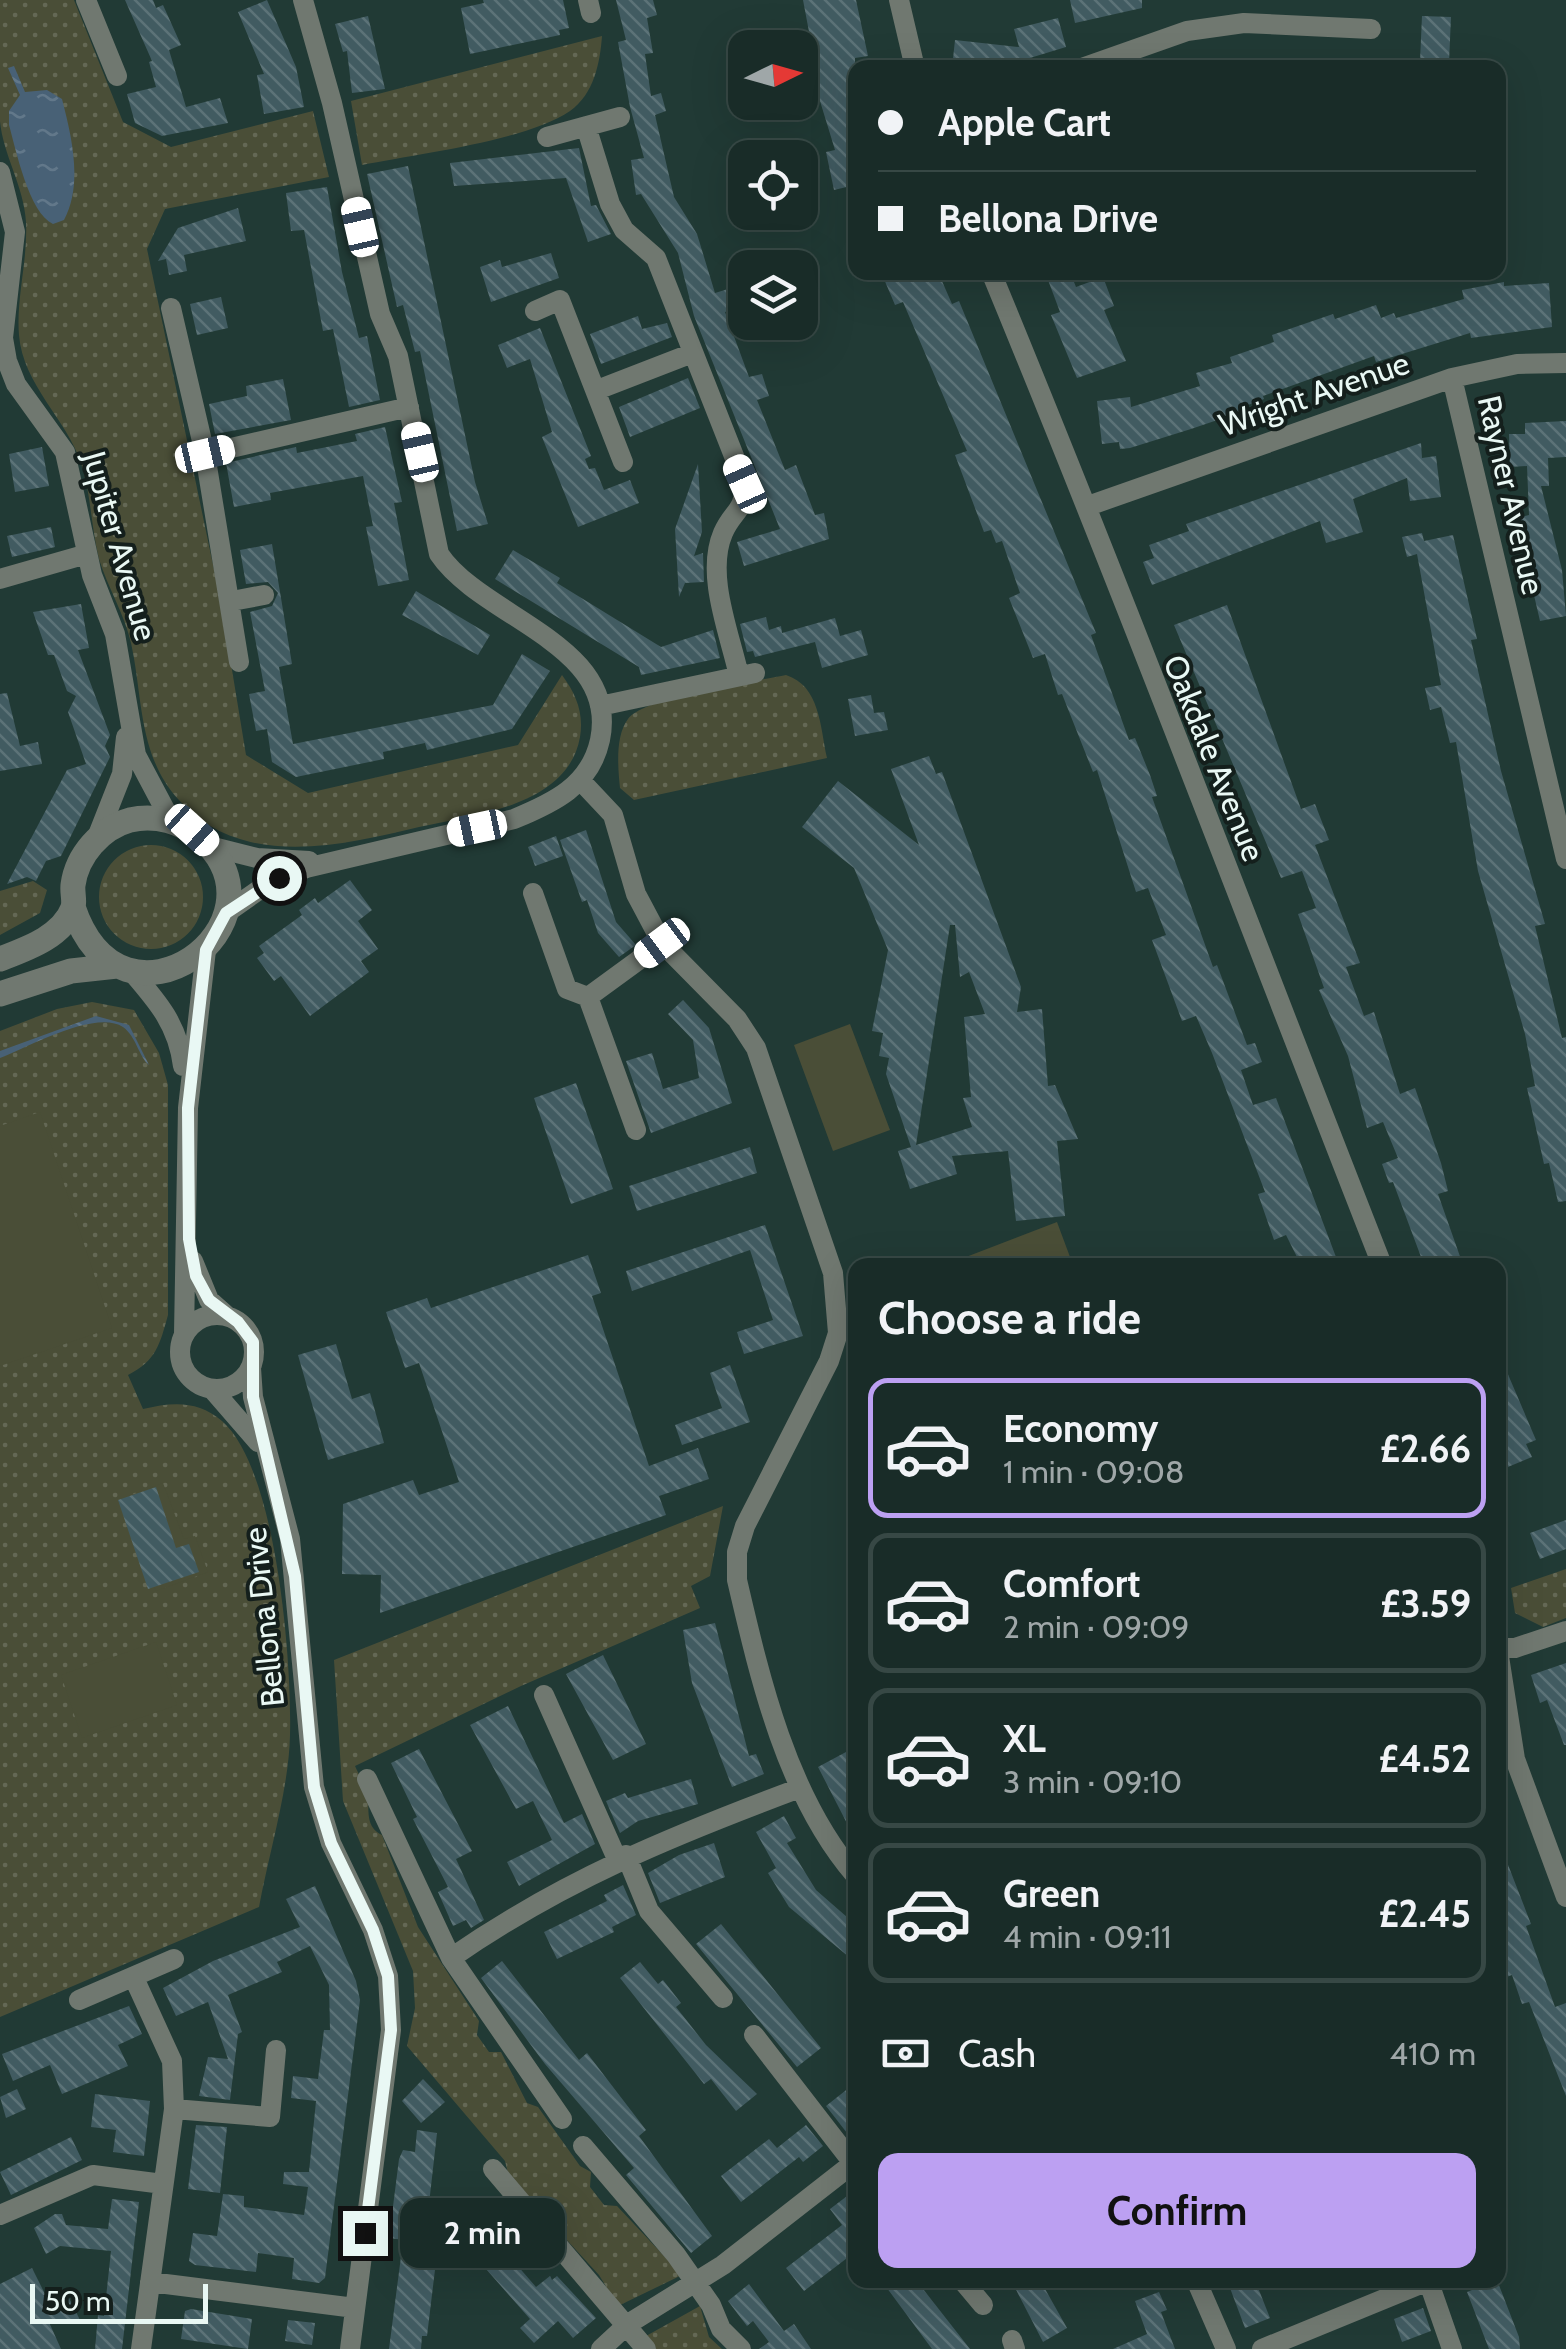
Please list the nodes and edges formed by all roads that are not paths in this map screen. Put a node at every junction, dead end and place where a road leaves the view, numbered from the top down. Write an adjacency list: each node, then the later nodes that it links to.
1 (86, 0): 7 (street)
2 (304, 0): 19 (street)
3 (899, 0): 5 (street)
4 (1371, 29): 6 (street)
5 (913, 60)
6 (1105, 60)
7 (117, 76)
8 (620, 117): 9 (street)
9 (586, 126): 10 (street); 15 (street)
10 (547, 137)
11 (0, 172): 23 (street, Jupiter Avenue)
12 (994, 280): 22 (street, Oakdale Avenue)
13 (172, 308): 20 (street)
14 (535, 310): 18 (street)
15 (690, 354): 18 (street); 28 (street)
16 (1566, 363): 17 (street, Wright Avenue)
17 (1452, 378): 22 (street, Wright Avenue); 35 (street, Rayner Avenue)
18 (597, 390): 21 (street)
19 (410, 407): 20 (street); 28 (street)
20 (205, 454): 26 (street)
21 (623, 462)
22 (1088, 506): 48 (street, Oakdale Avenue)
23 (87, 554): 24 (street); 29 (street, Jupiter Avenue)
24 (0, 579)
25 (264, 595): 26 (street)
26 (232, 600): 27 (street)
27 (239, 662)
28 (600, 706): 30 (street)
29 (128, 715): 31 (street, Jupiter Avenue); 32 (street, Jupiter Avenue)
30 (581, 781): 34 (street); 39 (street)
31 (170, 821): 32 (street); 33 (street)
32 (96, 840): 37 (street)
33 (210, 846): 34 (street); 38 (street)
34 (336, 859): 38 (street)
35 (1566, 859)
36 (533, 893): 44 (street)
37 (73, 907): 41 (street); 42 (street)
38 (226, 913): 40 (street)
39 (662, 943): 44 (street); 59 (street)
40 (206, 950): 42 (street); 45 (street, Bellona Drive)
41 (0, 959)
42 (124, 969): 43 (street); 45 (street, Bellona Drive)
43 (0, 994)
44 (588, 997): 46 (street)
45 (188, 1108): 47 (street, Bellona Drive)
46 (636, 1130)
47 (189, 1239): 49 (street, Bellona Drive); 50 (street, Bellona Drive)
48 (1379, 1258)
49 (227, 1316): 50 (street); 51 (street, Bellona Drive)
50 (184, 1334): 52 (street, Bellona Drive)
51 (251, 1368): 52 (street); 53 (street, Bellona Drive)
52 (212, 1389): 53 (street, Bellona Drive)
53 (268, 1462): 85 (street, Bellona Drive)
54 (1566, 1631): 55 (street)
55 (1506, 1649)
56 (544, 1694): 60 (street)
57 (1506, 1701): 62 (street)
58 (367, 1779): 63 (street)
59 (800, 1788): 60 (street); 61 (street)
60 (621, 1857): 63 (street); 66 (street)
61 (848, 1866)
62 (1566, 1897)
63 (451, 1958): 71 (street)
64 (174, 1960): 65 (street)
65 (134, 1978): 67 (street); 70 (street)
66 (723, 1998)
67 (79, 2000)
68 (754, 2035): 73 (street)
69 (276, 2050): 70 (street)
70 (174, 2109): 76 (street)
71 (562, 2118)
72 (583, 2146): 79 (street)
73 (848, 2155)
74 (848, 2168): 79 (street)
75 (494, 2169): 86 (street)
76 (163, 2184): 77 (street); 78 (street)
77 (0, 2216)
78 (150, 2282): 85 (street); 88 (street)
79 (697, 2282): 86 (street); 92 (street)
80 (968, 2288): 84 (street)
81 (1199, 2288): 93 (street)
82 (1409, 2288): 94 (street)
83 (1431, 2288): 87 (street)
84 (983, 2306)
85 (356, 2308): 89 (street, Bellona Drive)
86 (628, 2324): 90 (street); 91 (street)
87 (1450, 2340)
88 (141, 2349)
89 (350, 2349)
90 (601, 2349)
91 (646, 2349)
92 (741, 2349)
93 (1226, 2349)
94 (1262, 2349)

